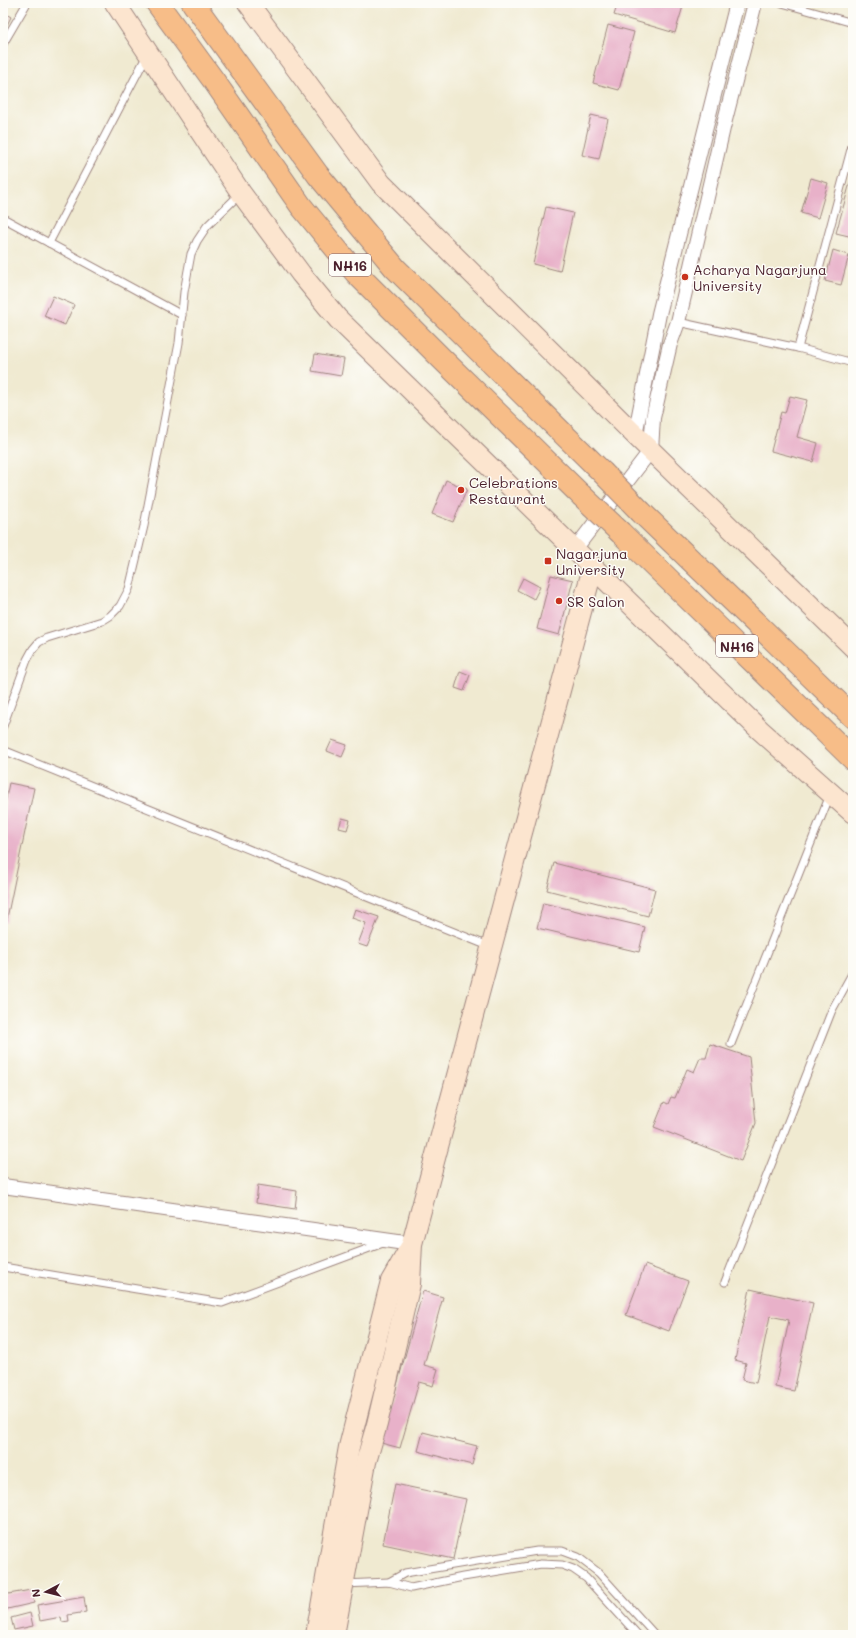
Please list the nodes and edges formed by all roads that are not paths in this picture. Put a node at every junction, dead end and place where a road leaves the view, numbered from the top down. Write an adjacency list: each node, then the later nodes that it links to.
1 (27, 3): 10 (lane)
2 (115, 3): 11 (main road)
3 (157, 3): 28 (highway, NH16, bridge)
4 (193, 3): 25 (highway, NH16, bridge)
5 (248, 3): 20 (main road)
6 (737, 3): 20 (street)
7 (755, 3): 17 (street)
8 (782, 3): 9 (lane)
9 (853, 22)
10 (3, 44)
11 (149, 53): 13 (main road); 15 (lane)
12 (853, 142): 18 (lane)
13 (241, 193): 16 (lane); 22 (main road)
14 (3, 218): 15 (lane)
15 (49, 243): 16 (lane)
16 (182, 315): 26 (lane)
17 (678, 322): 18 (lane); 21 (street)
18 (798, 348): 19 (lane)
19 (853, 363)
20 (635, 435): 21 (main road)
21 (651, 450): 22 (street); 24 (main road)
22 (575, 549): 23 (main road)
23 (593, 567): 29 (main road); 31 (main road)
24 (853, 647)
25 (853, 717)
26 (3, 726)
27 (3, 750): 31 (lane)
28 (853, 759)
29 (831, 793): 30 (main road); 33 (lane)
30 (853, 812)
31 (491, 947): 36 (main road)
32 (853, 972): 38 (lane)
33 (731, 1044)
34 (3, 1186): 35 (street)
35 (388, 1241): 36 (street); 37 (lane)
36 (412, 1244): 42 (main road); 43 (main road)
37 (3, 1267)
38 (725, 1282)
39 (578, 1557): 40 (lane); 41 (lane); 46 (lane)
40 (573, 1569): 41 (lane); 45 (lane)
41 (389, 1582): 42 (lane)
42 (343, 1584): 44 (main road)
43 (316, 1635)
44 (334, 1635)
45 (638, 1635)
46 (655, 1635)

